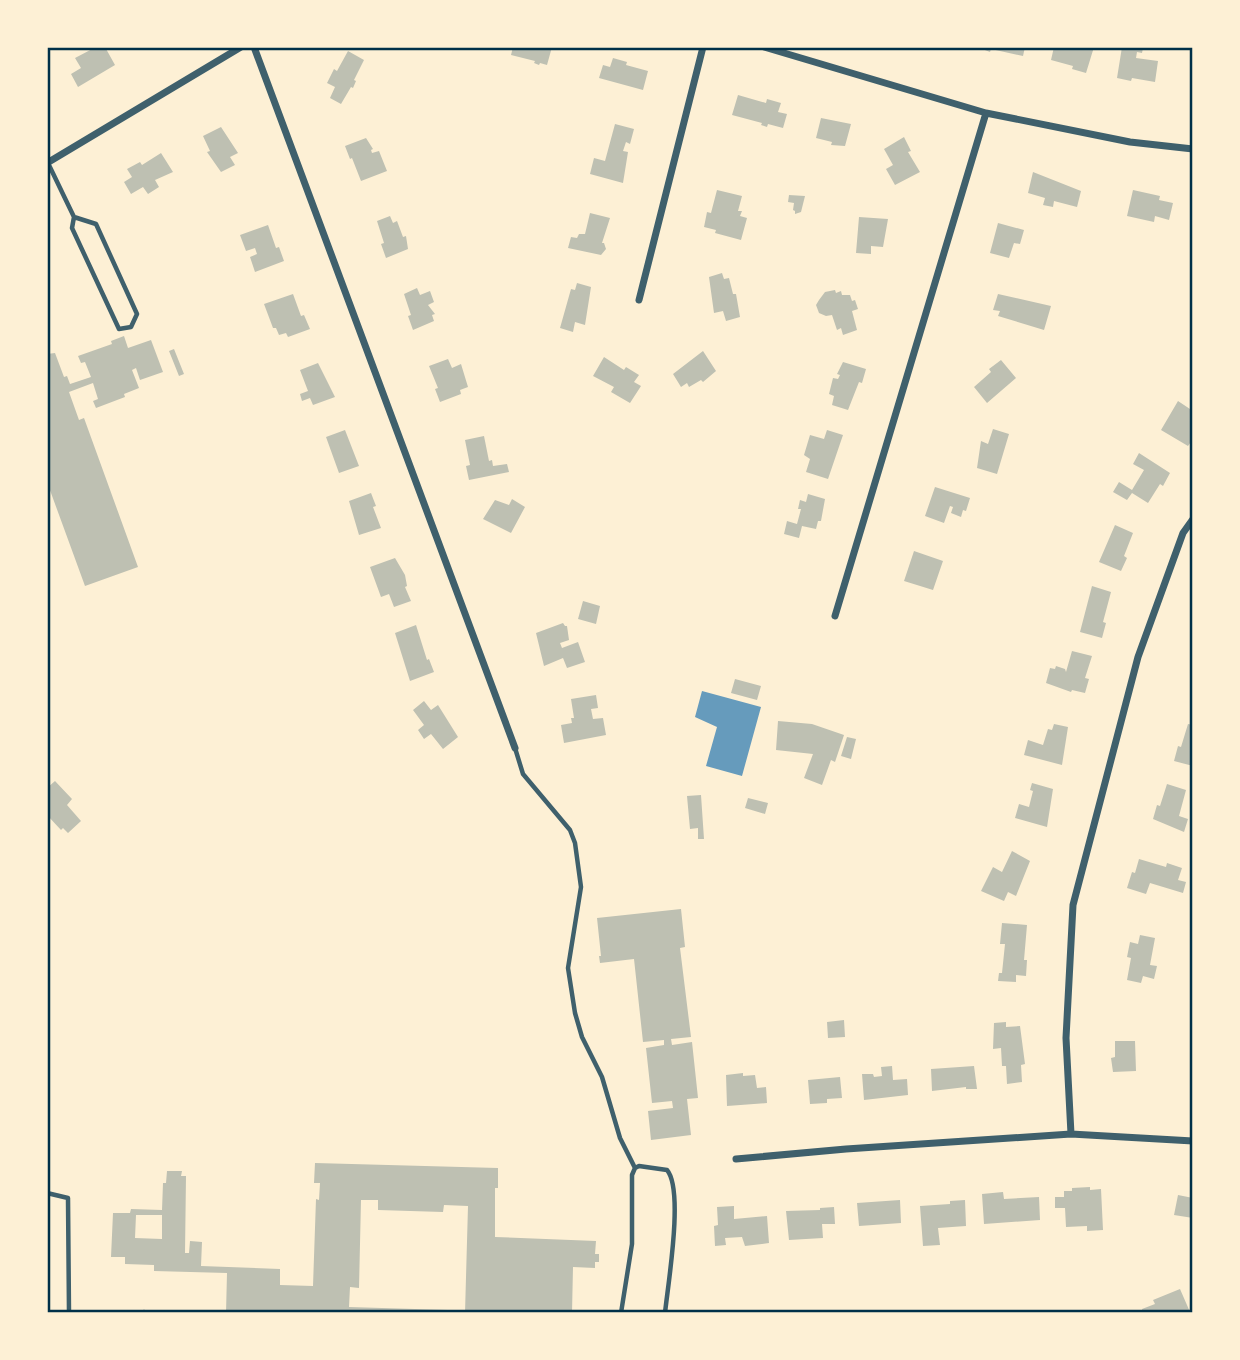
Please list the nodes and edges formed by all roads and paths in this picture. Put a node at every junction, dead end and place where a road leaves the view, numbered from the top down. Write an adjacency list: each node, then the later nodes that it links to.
1 (241, 47): 7 (street)
2 (254, 47): 12 (street)
3 (703, 47): 9 (street)
4 (764, 47): 5 (street)
5 (986, 113): 6 (street); 11 (street)
6 (1193, 149)
7 (48, 163): 8 (lane)
8 (74, 217): 8 (lane)
9 (639, 300)
10 (1193, 519): 13 (street)
11 (835, 616)
12 (515, 748): 16 (lane)
13 (1071, 1134): 14 (street); 15 (street)
14 (1193, 1141)
15 (736, 1160)
16 (635, 1168): 19 (lane); 20 (lane)
17 (47, 1193): 18 (lane)
18 (69, 1313)
19 (621, 1313)
20 (664, 1313)

